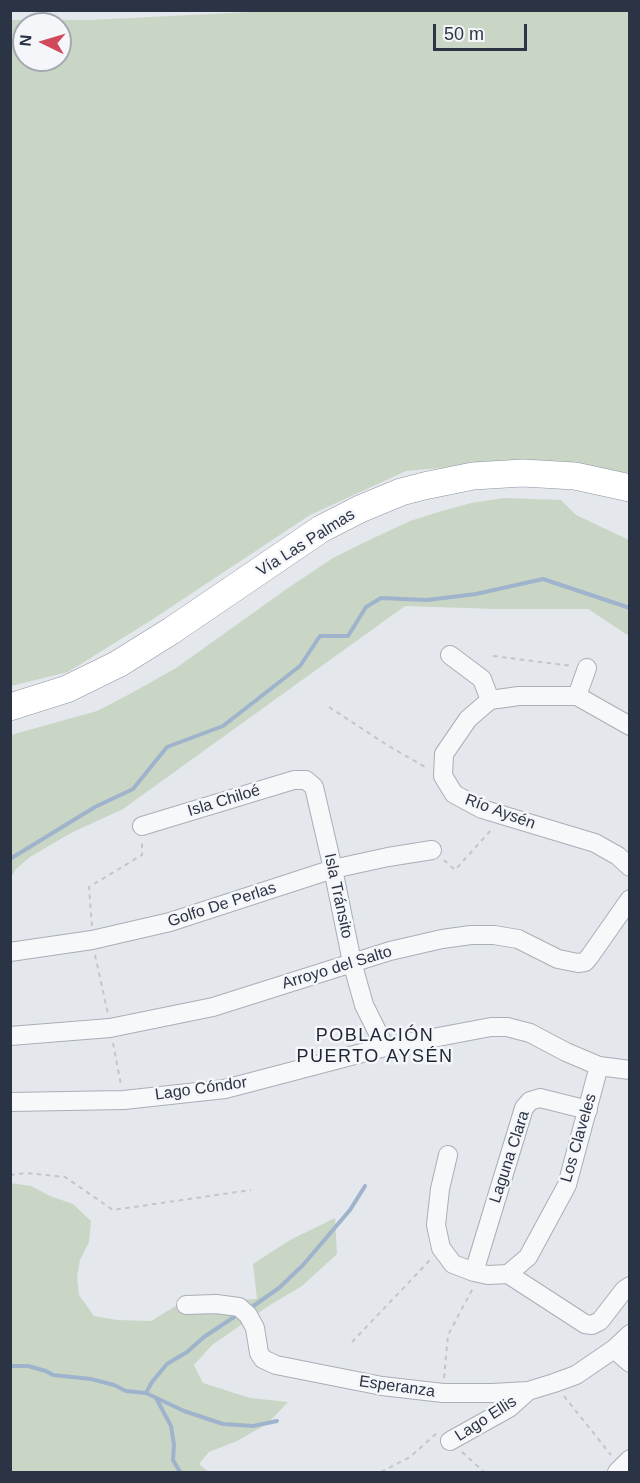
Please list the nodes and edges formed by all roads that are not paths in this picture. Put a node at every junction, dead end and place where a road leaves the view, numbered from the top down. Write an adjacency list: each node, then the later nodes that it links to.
1 (630, 488): 7 (highway, Vía Las Palmas)
2 (630, 505): 8 (highway, Vía Las Palmas)
3 (450, 655): 6 (street)
4 (587, 668): 5 (street)
5 (577, 696): 6 (street); 9 (street)
6 (490, 700): 13 (street, Río Aysén)
7 (10, 707)
8 (10, 723)
9 (630, 726)
10 (306, 780): 11 (street, Isla Chiloé); 14 (street, Isla Tránsito)
11 (142, 825)
12 (432, 850): 14 (street, Golfo De Perlas)
13 (630, 867)
14 (333, 869): 16 (street, Golfo De Perlas); 17 (street, Isla Tránsito)
15 (630, 899): 17 (street, Arroyo del Salto)
16 (10, 952)
17 (352, 962): 18 (street, Arroyo del Salto); 19 (street, Isla Tránsito)
18 (10, 1036)
19 (385, 1047): 20 (street, Lago Cóndor); 22 (street, Lago Cóndor)
20 (599, 1065): 21 (street, Lago Cóndor); 23 (street, Los Claveles)
21 (630, 1070)
22 (10, 1102)
23 (588, 1110): 25 (street, Laguna Clara); 26 (street, Los Claveles)
24 (448, 1155): 25 (street)
25 (477, 1273): 26 (street)
26 (508, 1274): 27 (street)
27 (630, 1286)
28 (186, 1305): 32 (street, Esperanza)
29 (630, 1334): 30 (street, Esperanza)
30 (614, 1349): 31 (street); 32 (street, Esperanza)
31 (630, 1363)
32 (528, 1391): 33 (street, Lago Ellis)
33 (450, 1441)

